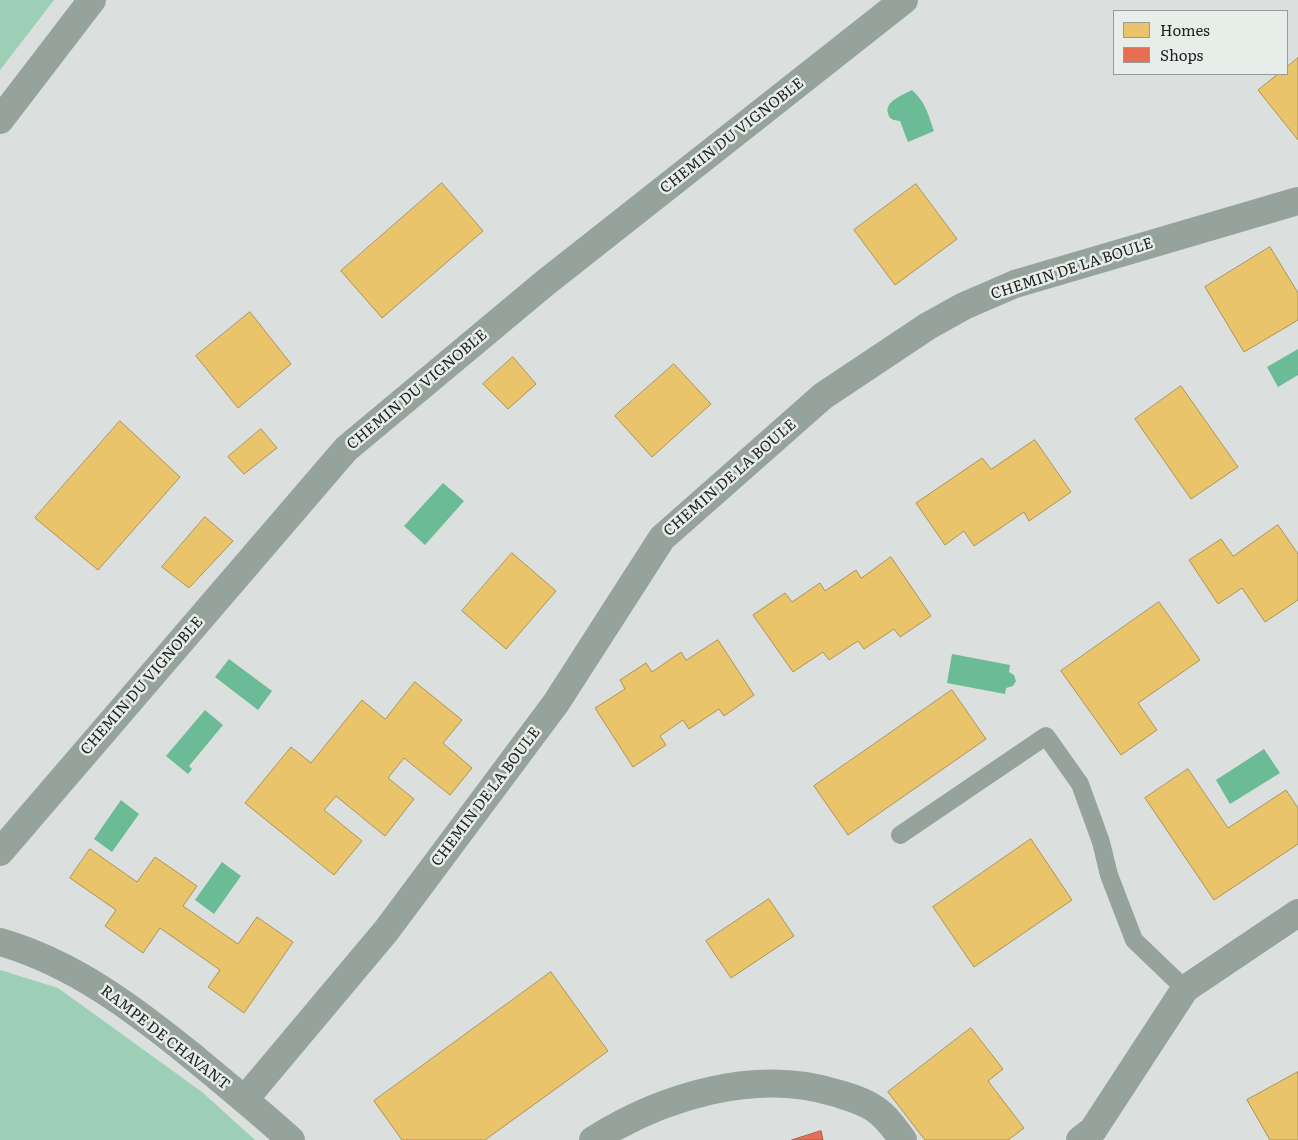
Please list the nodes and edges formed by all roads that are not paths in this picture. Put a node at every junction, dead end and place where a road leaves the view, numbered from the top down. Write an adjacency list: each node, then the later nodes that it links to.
1 (92, 0): 3 (street)
2 (904, 0): 6 (street, CHEMIN DU VIGNOBLE)
3 (0, 120)
4 (1298, 201): 10 (street, CHEMIN DE LA BOULE)
5 (900, 835): 9 (lane)
6 (0, 852)
7 (1298, 914): 9 (street)
8 (0, 942): 10 (street, RAMPE DE CHAVANT)
9 (1185, 989): 14 (street)
10 (245, 1099): 11 (street, RAMPE DE CHAVANT)
11 (292, 1140)
12 (593, 1140): 13 (street)
13 (904, 1140)
14 (1080, 1140)

